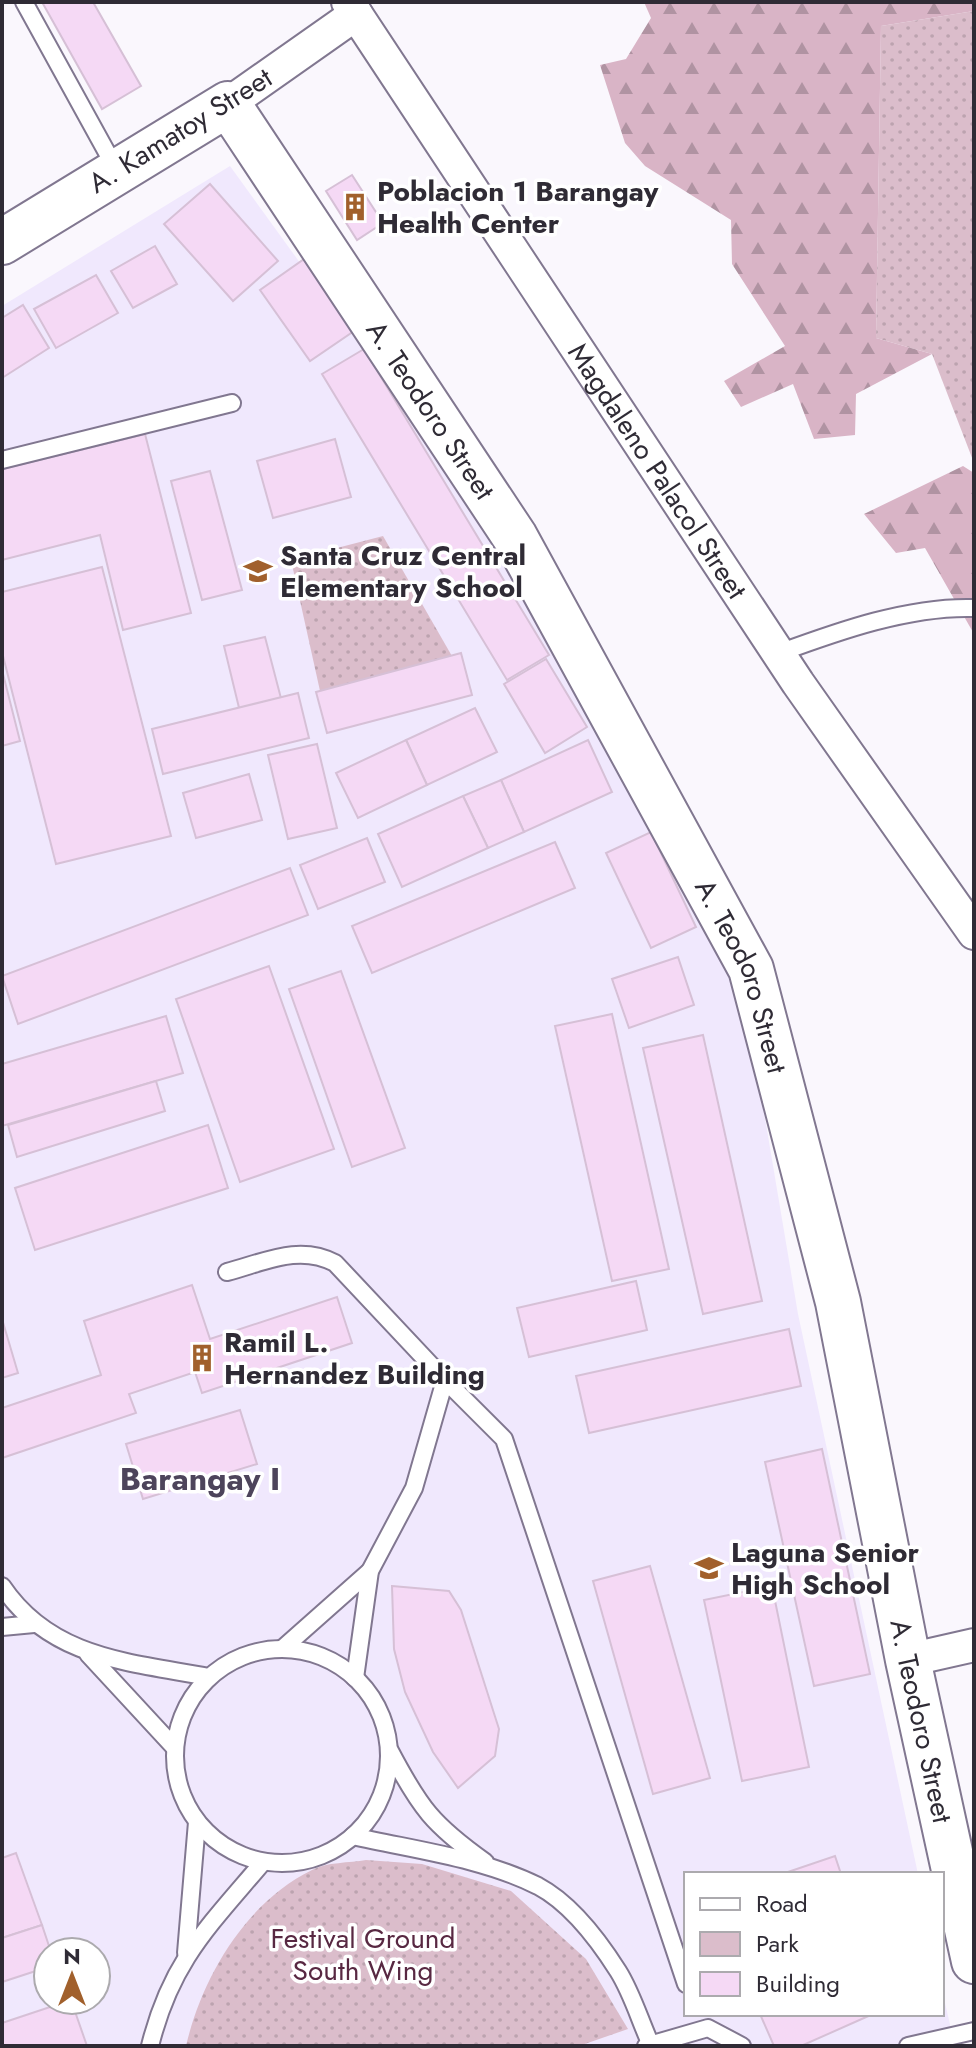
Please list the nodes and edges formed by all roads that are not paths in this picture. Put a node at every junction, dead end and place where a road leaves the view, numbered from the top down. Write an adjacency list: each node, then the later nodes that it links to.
1 (24, 2): 4 (lane)
2 (352, 8): 3 (street, A. Kamatoy Street); 9 (street, Magdaleno Palacol Street)
3 (228, 104): 4 (street, A. Kamatoy Street); 20 (street, A. Teodoro Street)
4 (116, 170): 5 (street, A. Kamatoy Street)
5 (2, 242)
6 (232, 403): 7 (lane)
7 (2, 460)
8 (974, 608): 9 (lane)
9 (779, 653): 10 (street, Magdaleno Palacol Street)
10 (974, 933)
11 (227, 1272): 12 (lane)
12 (445, 1380): 13 (lane); 31 (lane)
13 (370, 1571): 18 (lane); 22 (lane)
14 (2, 1586): 15 (lane)
15 (34, 1624): 16 (lane); 19 (lane)
16 (2, 1627)
17 (974, 1645): 20 (street)
18 (282, 1649): 21 (lane); 22 (lane)
19 (88, 1654): 21 (lane); 23 (lane)
20 (908, 1660): 30 (street, A. Teodoro Street)
21 (209, 1677): 23 (lane)
22 (355, 1678): 24 (lane)
23 (174, 1747): 25 (lane)
24 (390, 1750): 26 (lane); 28 (lane)
25 (197, 1822): 27 (lane); 29 (lane)
26 (353, 1836): 27 (lane); 28 (lane)
27 (263, 1862): 29 (lane)
28 (492, 1868): 34 (lane)
29 (186, 1953): 35 (lane)
30 (974, 1961)
31 (684, 1978)
32 (704, 2021): 34 (lane); 36 (lane)
33 (974, 2031): 37 (lane)
34 (648, 2045)
35 (150, 2046)
36 (742, 2046)
37 (908, 2046)

